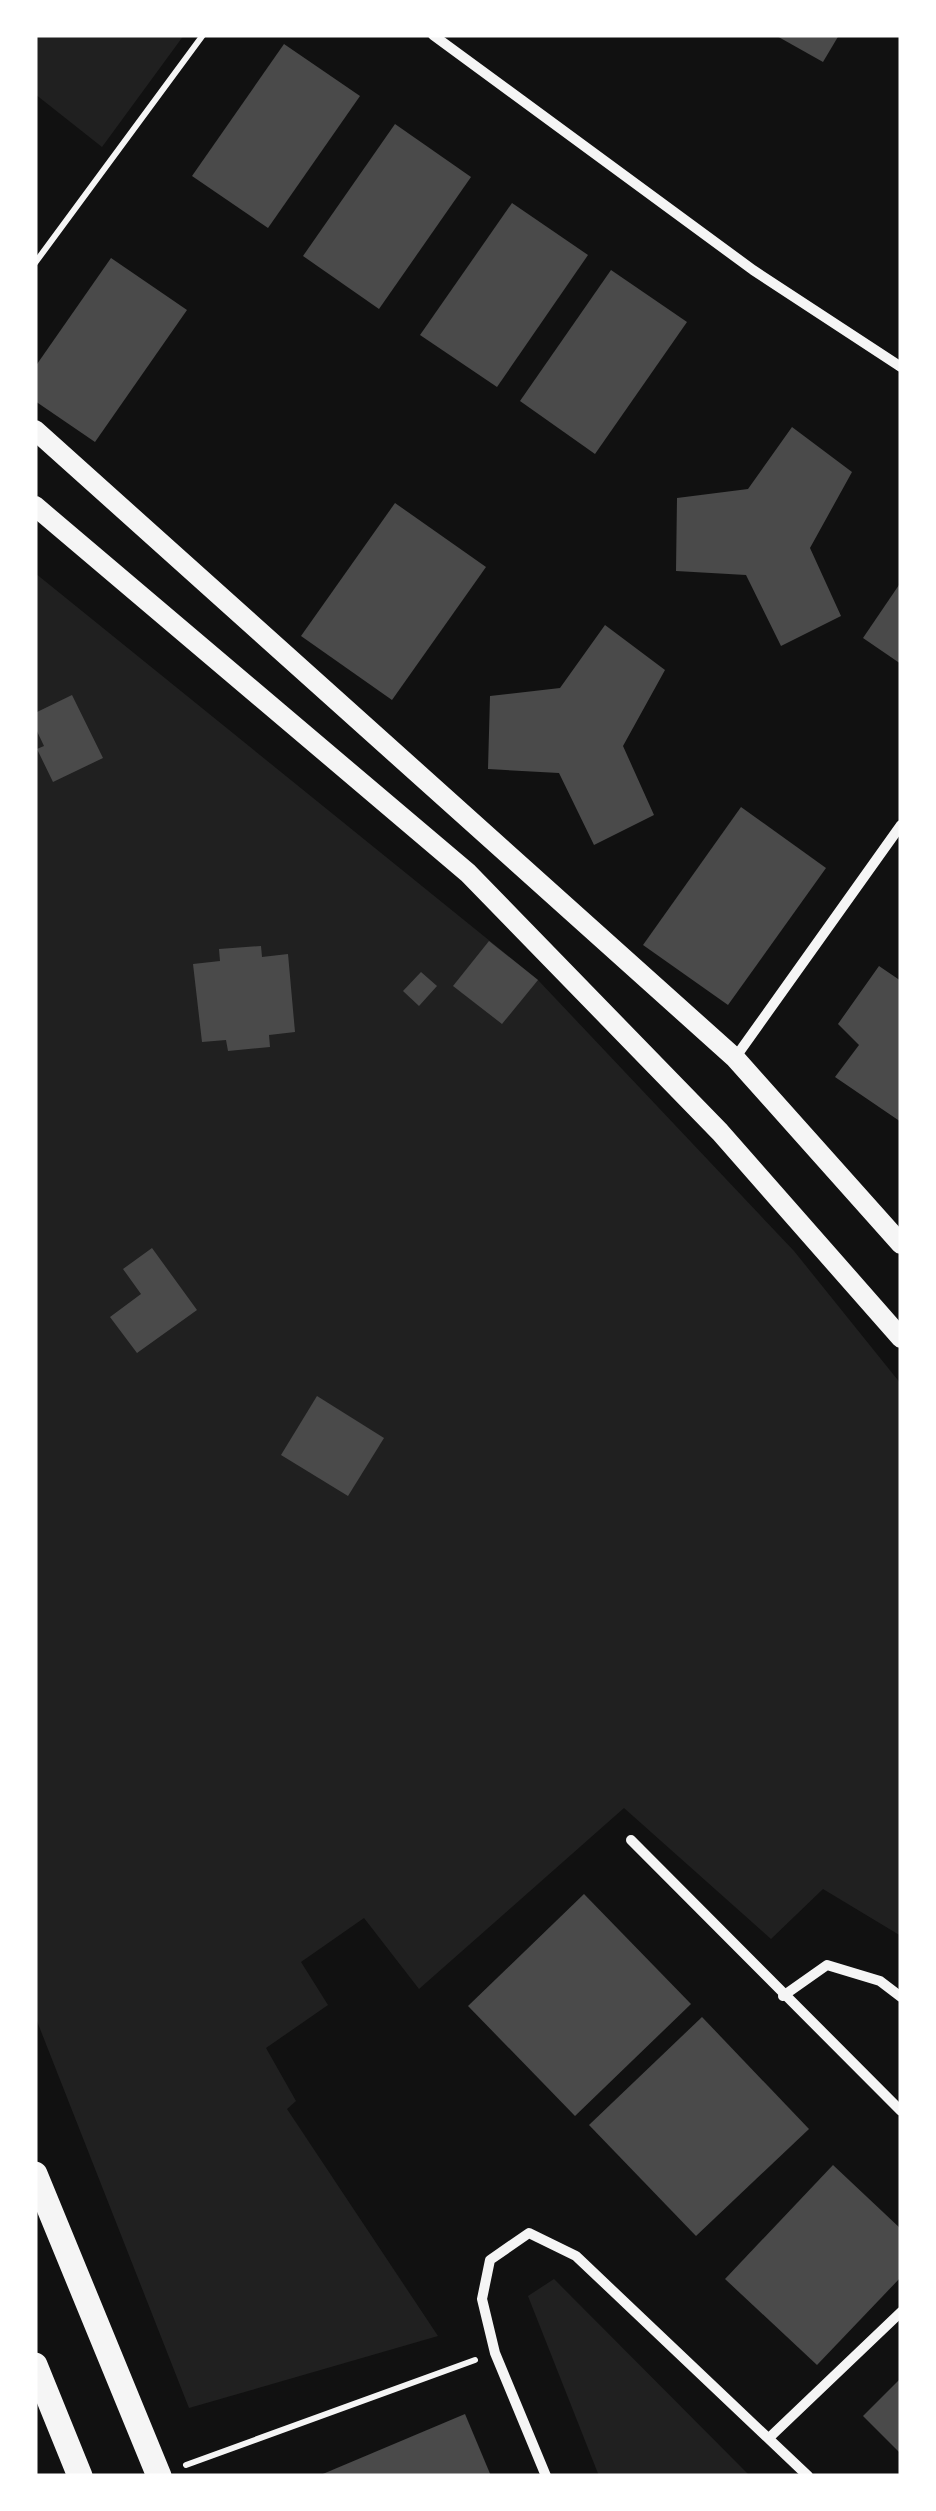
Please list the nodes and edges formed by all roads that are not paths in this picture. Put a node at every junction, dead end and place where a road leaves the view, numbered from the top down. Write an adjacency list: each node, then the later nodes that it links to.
1 (433, 35): 2 (street)
2 (901, 367)
3 (35, 430): 6 (main road)
4 (35, 506): 8 (main road)
5 (901, 825): 6 (street)
6 (734, 1058): 7 (main road)
7 (901, 1244)
8 (901, 1338)
9 (631, 1840): 10 (street)
10 (784, 1996): 11 (street); 12 (street)
11 (901, 1997)
12 (901, 2111)
13 (35, 2174): 17 (main road)
14 (901, 2312): 16 (street)
15 (35, 2365): 18 (main road)
16 (770, 2437): 19 (street); 20 (street)
17 (159, 2475)
18 (80, 2476)
19 (546, 2476)
20 (808, 2476)

